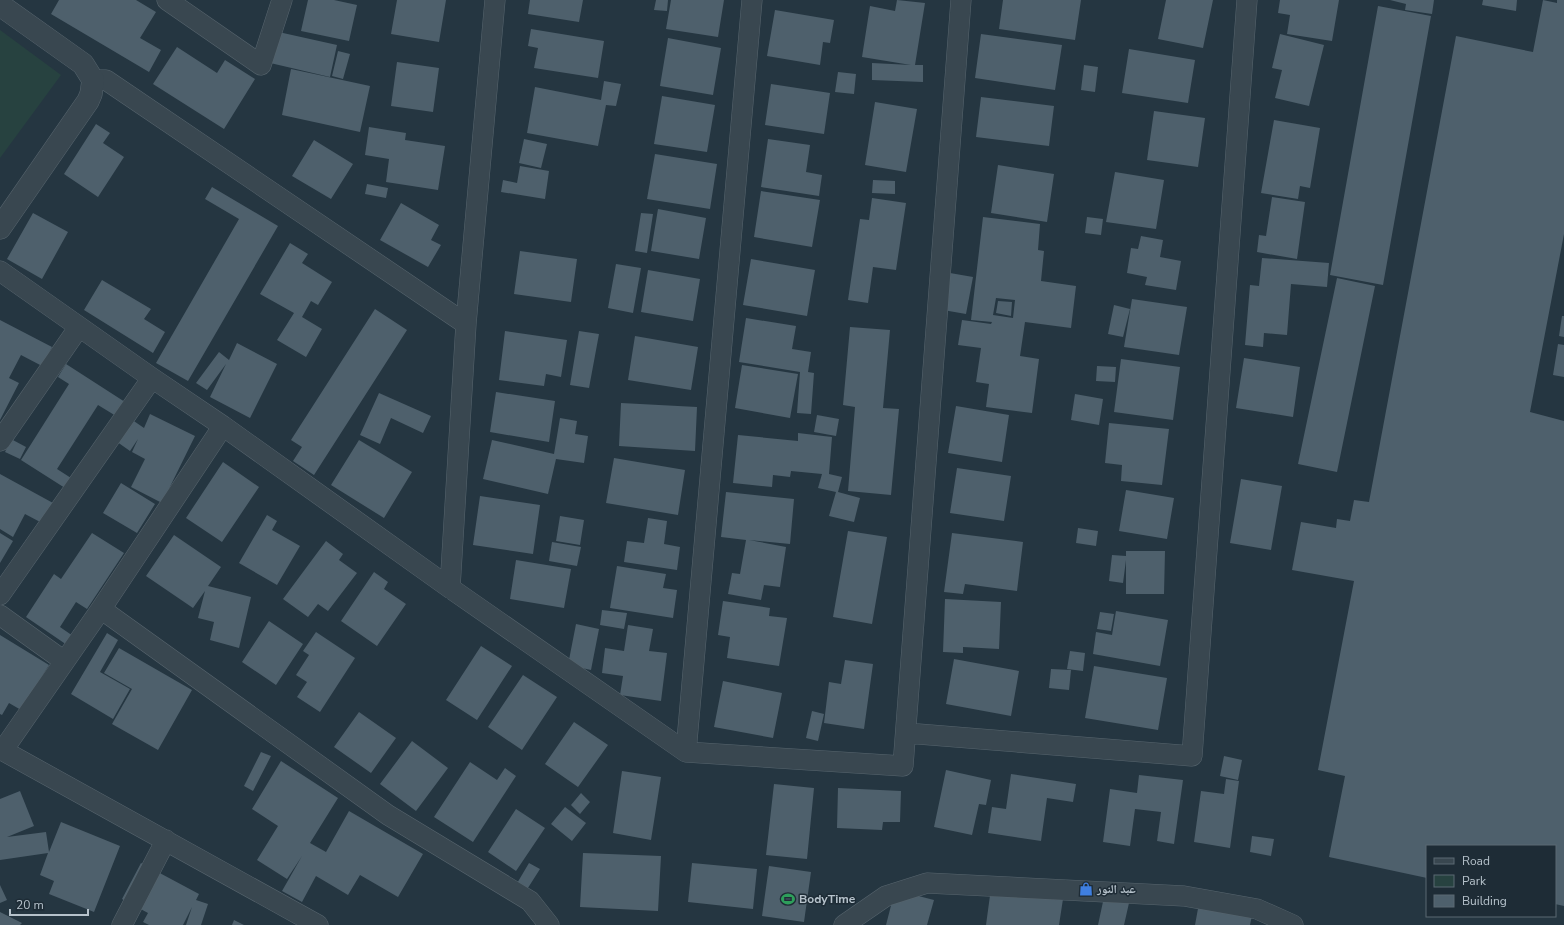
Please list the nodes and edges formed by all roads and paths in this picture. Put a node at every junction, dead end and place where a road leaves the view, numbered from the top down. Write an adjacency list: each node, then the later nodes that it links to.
1 (167, 0): 2 (street)
2 (282, 0)
3 (495, 0): 11 (street)
4 (752, 0): 23 (street)
5 (961, 0): 21 (street)
6 (1248, 0): 21 (street)
7 (12, 6): 8 (street)
8 (93, 80): 9 (street); 11 (street)
9 (0, 228)
10 (1, 273): 12 (street)
11 (466, 324): 16 (street)
12 (79, 327): 13 (street); 15 (street)
13 (152, 378): 14 (street); 17 (street)
14 (223, 426): 16 (street); 18 (street)
15 (0, 441)
16 (450, 588): 23 (street)
17 (0, 595)
18 (101, 609): 20 (street); 27 (street)
19 (0, 615): 20 (street)
20 (64, 662): 22 (street)
21 (906, 733): 23 (street)
22 (1, 750): 24 (street)
23 (686, 752)
24 (166, 840): 25 (street); 26 (street)
25 (122, 925)
26 (318, 925)
27 (549, 925)
28 (844, 925): 29 (street)
29 (1293, 925)

